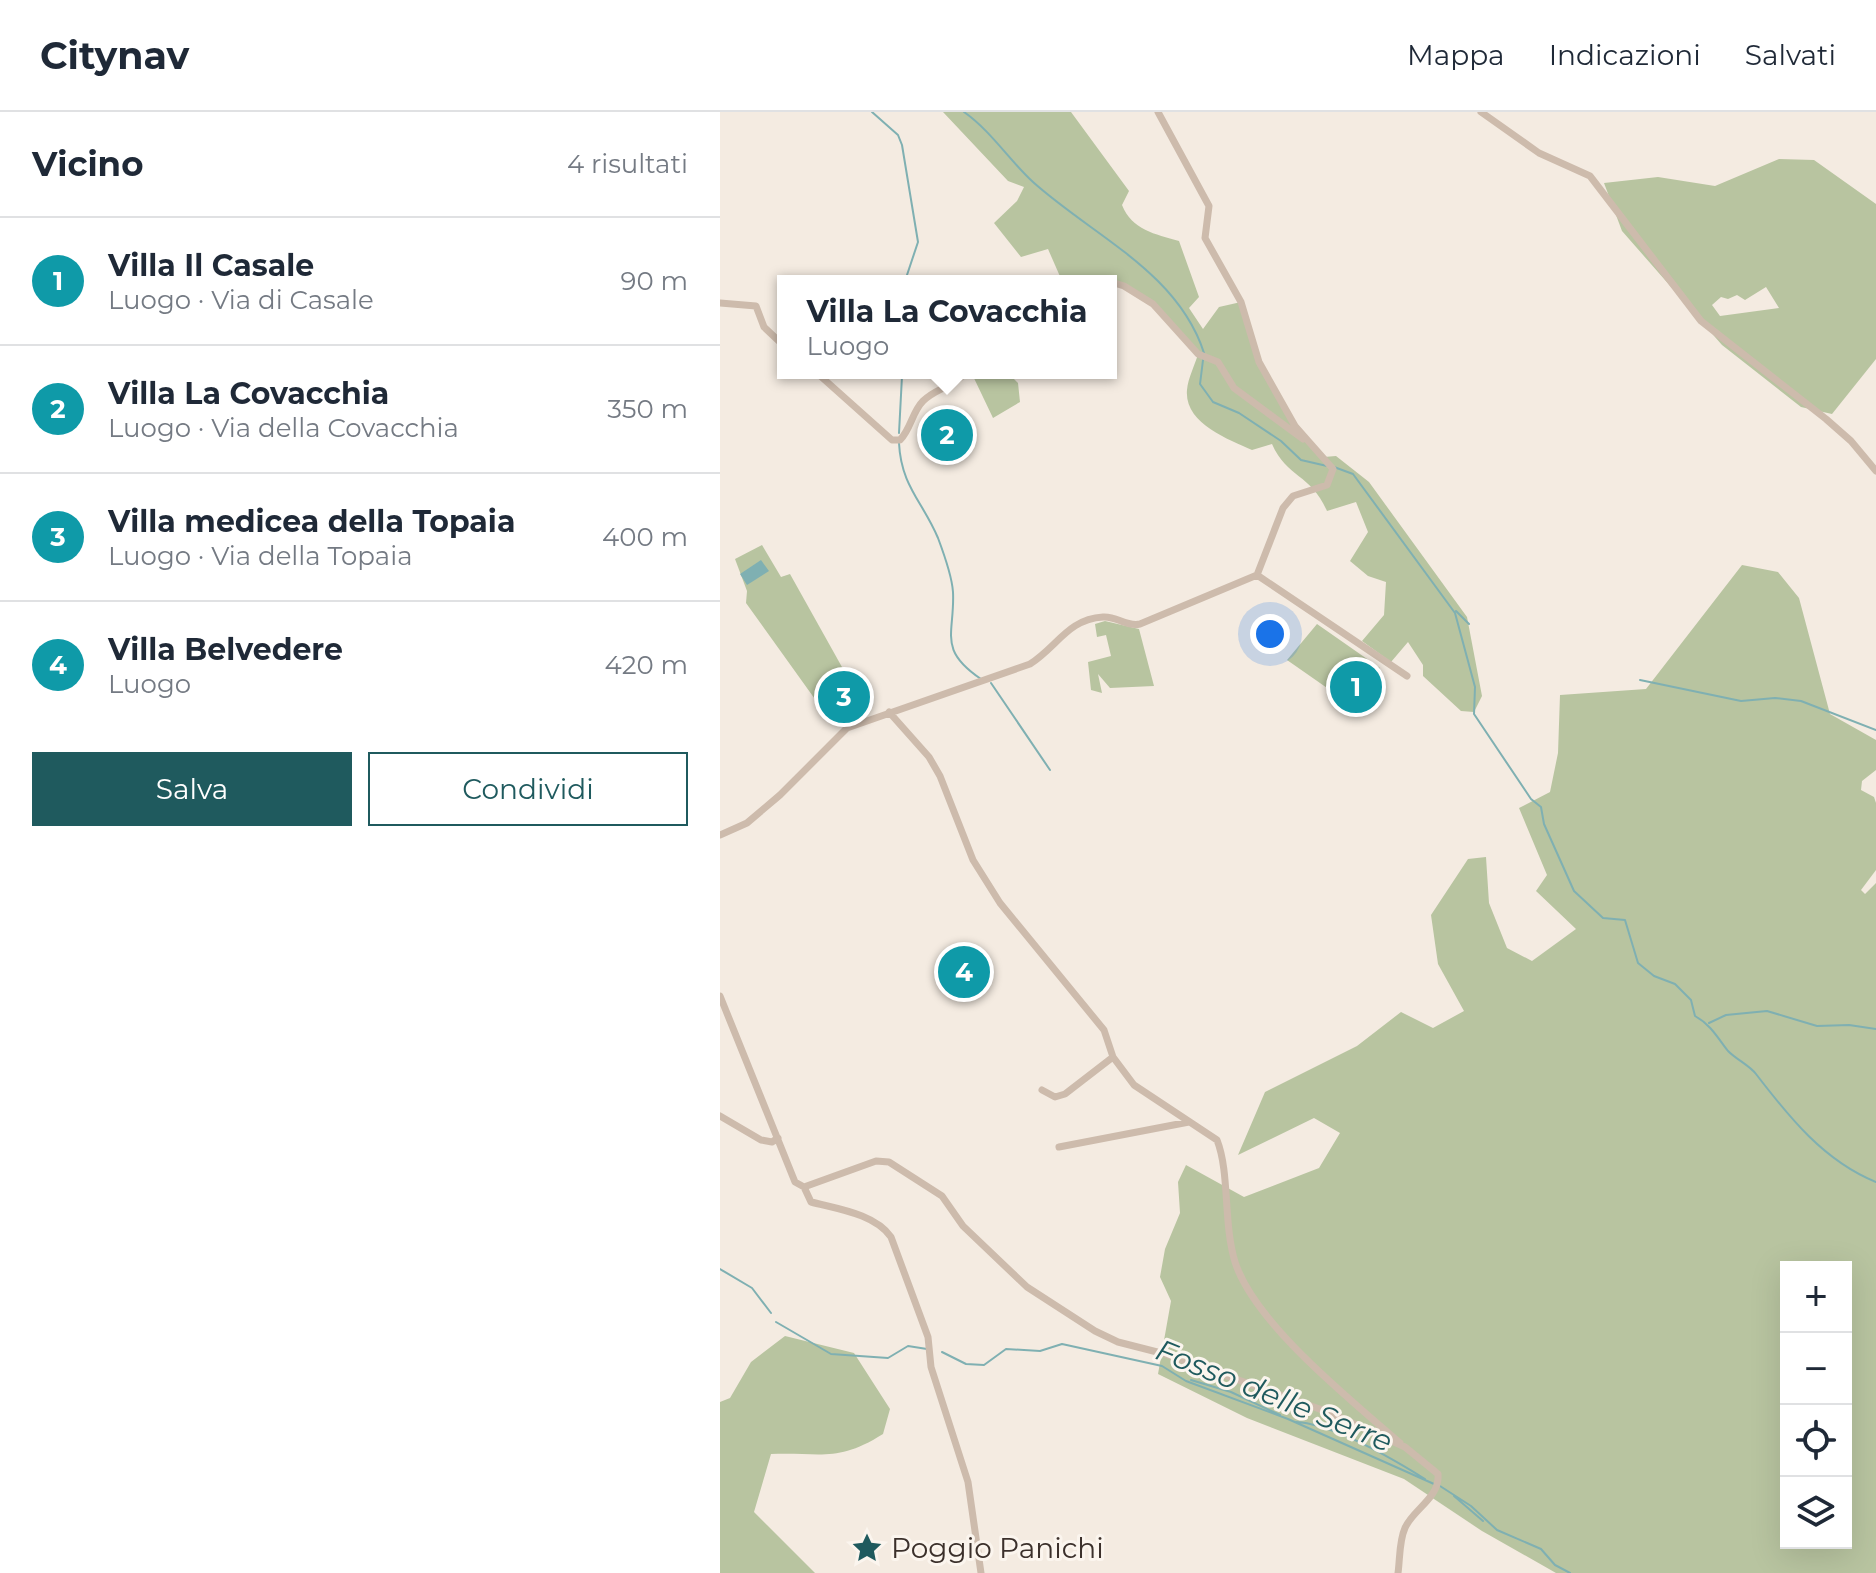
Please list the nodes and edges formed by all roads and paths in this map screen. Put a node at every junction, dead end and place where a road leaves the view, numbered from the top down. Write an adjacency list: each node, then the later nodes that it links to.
1 (1158, 112): 8 (street)
2 (1481, 112): 9 (street)
3 (1117, 284): 8 (street)
4 (720, 303): 5 (street)
5 (777, 339)
6 (824, 379): 7 (street)
7 (959, 379)
8 (1315, 446): 10 (street)
9 (1876, 471)
10 (1257, 575): 11 (street); 12 (street)
11 (1407, 676)
12 (889, 712): 13 (street); 15 (street)
13 (720, 835)
14 (720, 996): 19 (street)
15 (1113, 1057): 16 (street); 18 (street)
16 (1042, 1090)
17 (720, 1116): 19 (street)
18 (1189, 1122): 20 (street); 22 (street)
19 (778, 1138): 21 (street)
20 (1059, 1147)
21 (804, 1187): 22 (street); 23 (street)
22 (1405, 1447): 24 (street)
23 (981, 1573)
24 (1398, 1573)

